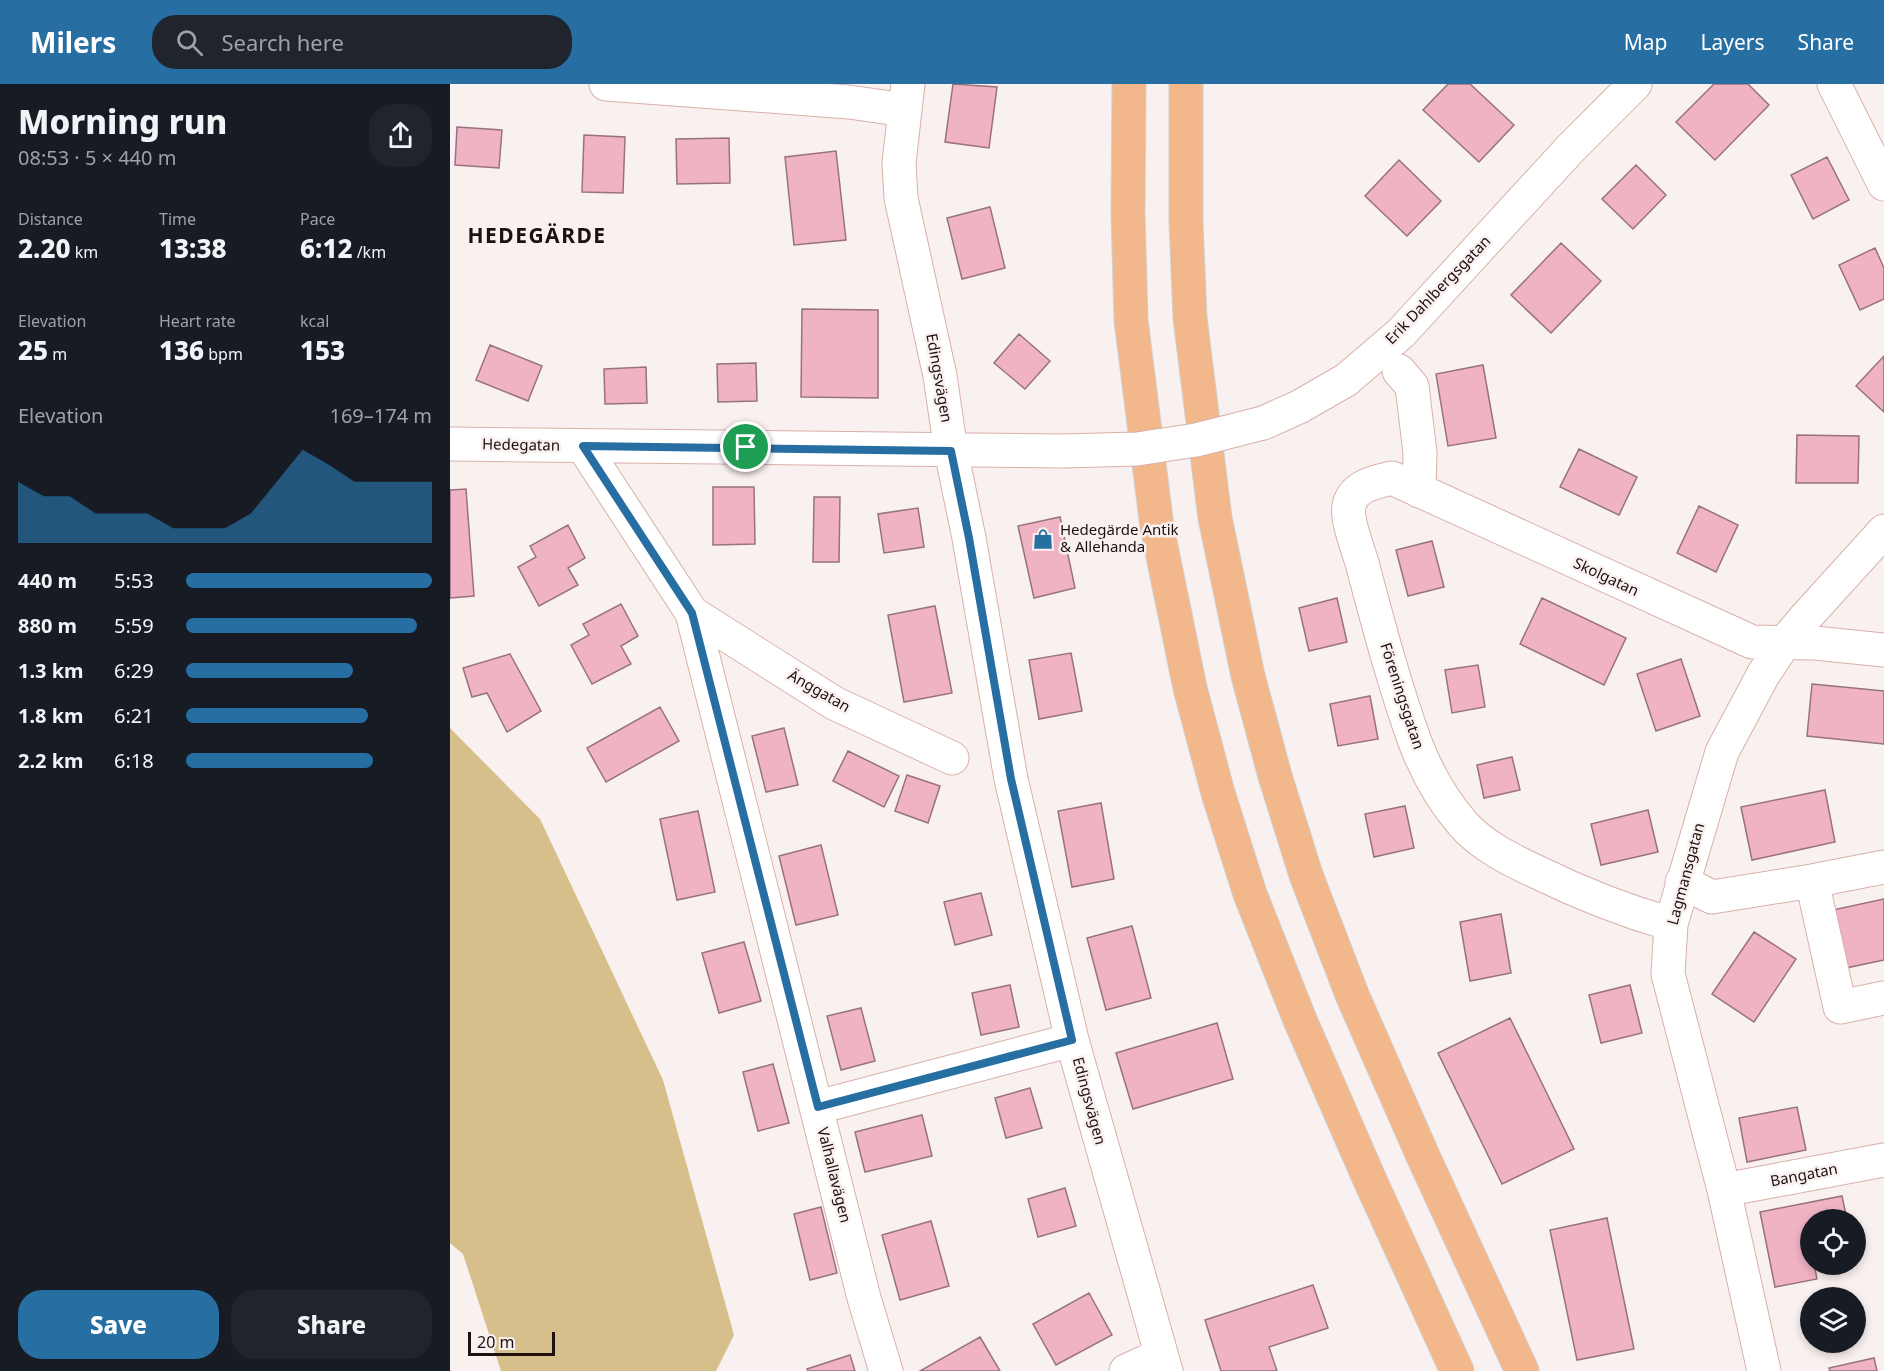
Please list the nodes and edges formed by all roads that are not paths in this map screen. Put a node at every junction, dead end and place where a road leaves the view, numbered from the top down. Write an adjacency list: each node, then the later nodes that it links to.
1 (606, 84): 6 (street)
2 (1129, 84): 31 (highway)
3 (1186, 84): 32 (highway)
4 (1635, 84): 11 (street, Erik Dahlbergsgatan, bridge)
5 (1834, 84): 7 (street)
6 (907, 97): 11 (street, Edingsvägen)
7 (1884, 184)
8 (1399, 371): 12 (street)
9 (450, 444): 10 (street, Hedegatan)
10 (583, 446): 11 (street, Hedegatan); 15 (street, Valhallavägen)
11 (951, 451): 24 (street, Edingsvägen)
12 (1419, 491): 13 (street, Skolgatan); 16 (street, Skolgatan)
13 (1348, 507): 22 (street, Föreningsgatan)
14 (1884, 531): 16 (street, Lagmansgatan)
15 (692, 613): 18 (street, Änggatan); 25 (street, Valhallavägen)
16 (1785, 642): 17 (street, Skolgatan); 21 (street, Lagmansgatan)
17 (1884, 650)
18 (952, 758)
19 (1884, 867): 20 (street)
20 (1812, 881): 21 (street); 23 (street)
21 (1682, 882): 22 (street, Lagmansgatan)
22 (1671, 924): 27 (street, Lagmansgatan)
23 (1884, 998)
24 (1072, 1040): 25 (street); 28 (street, Edingsvägen)
25 (818, 1107): 29 (street, Valhallavägen)
26 (1884, 1160): 27 (street, Bangatan)
27 (1724, 1190): 33 (street, Lagmansgatan)
28 (1163, 1363): 30 (street)
29 (886, 1371)
30 (1126, 1371)
31 (1457, 1371)
32 (1522, 1371)
33 (1764, 1371)

